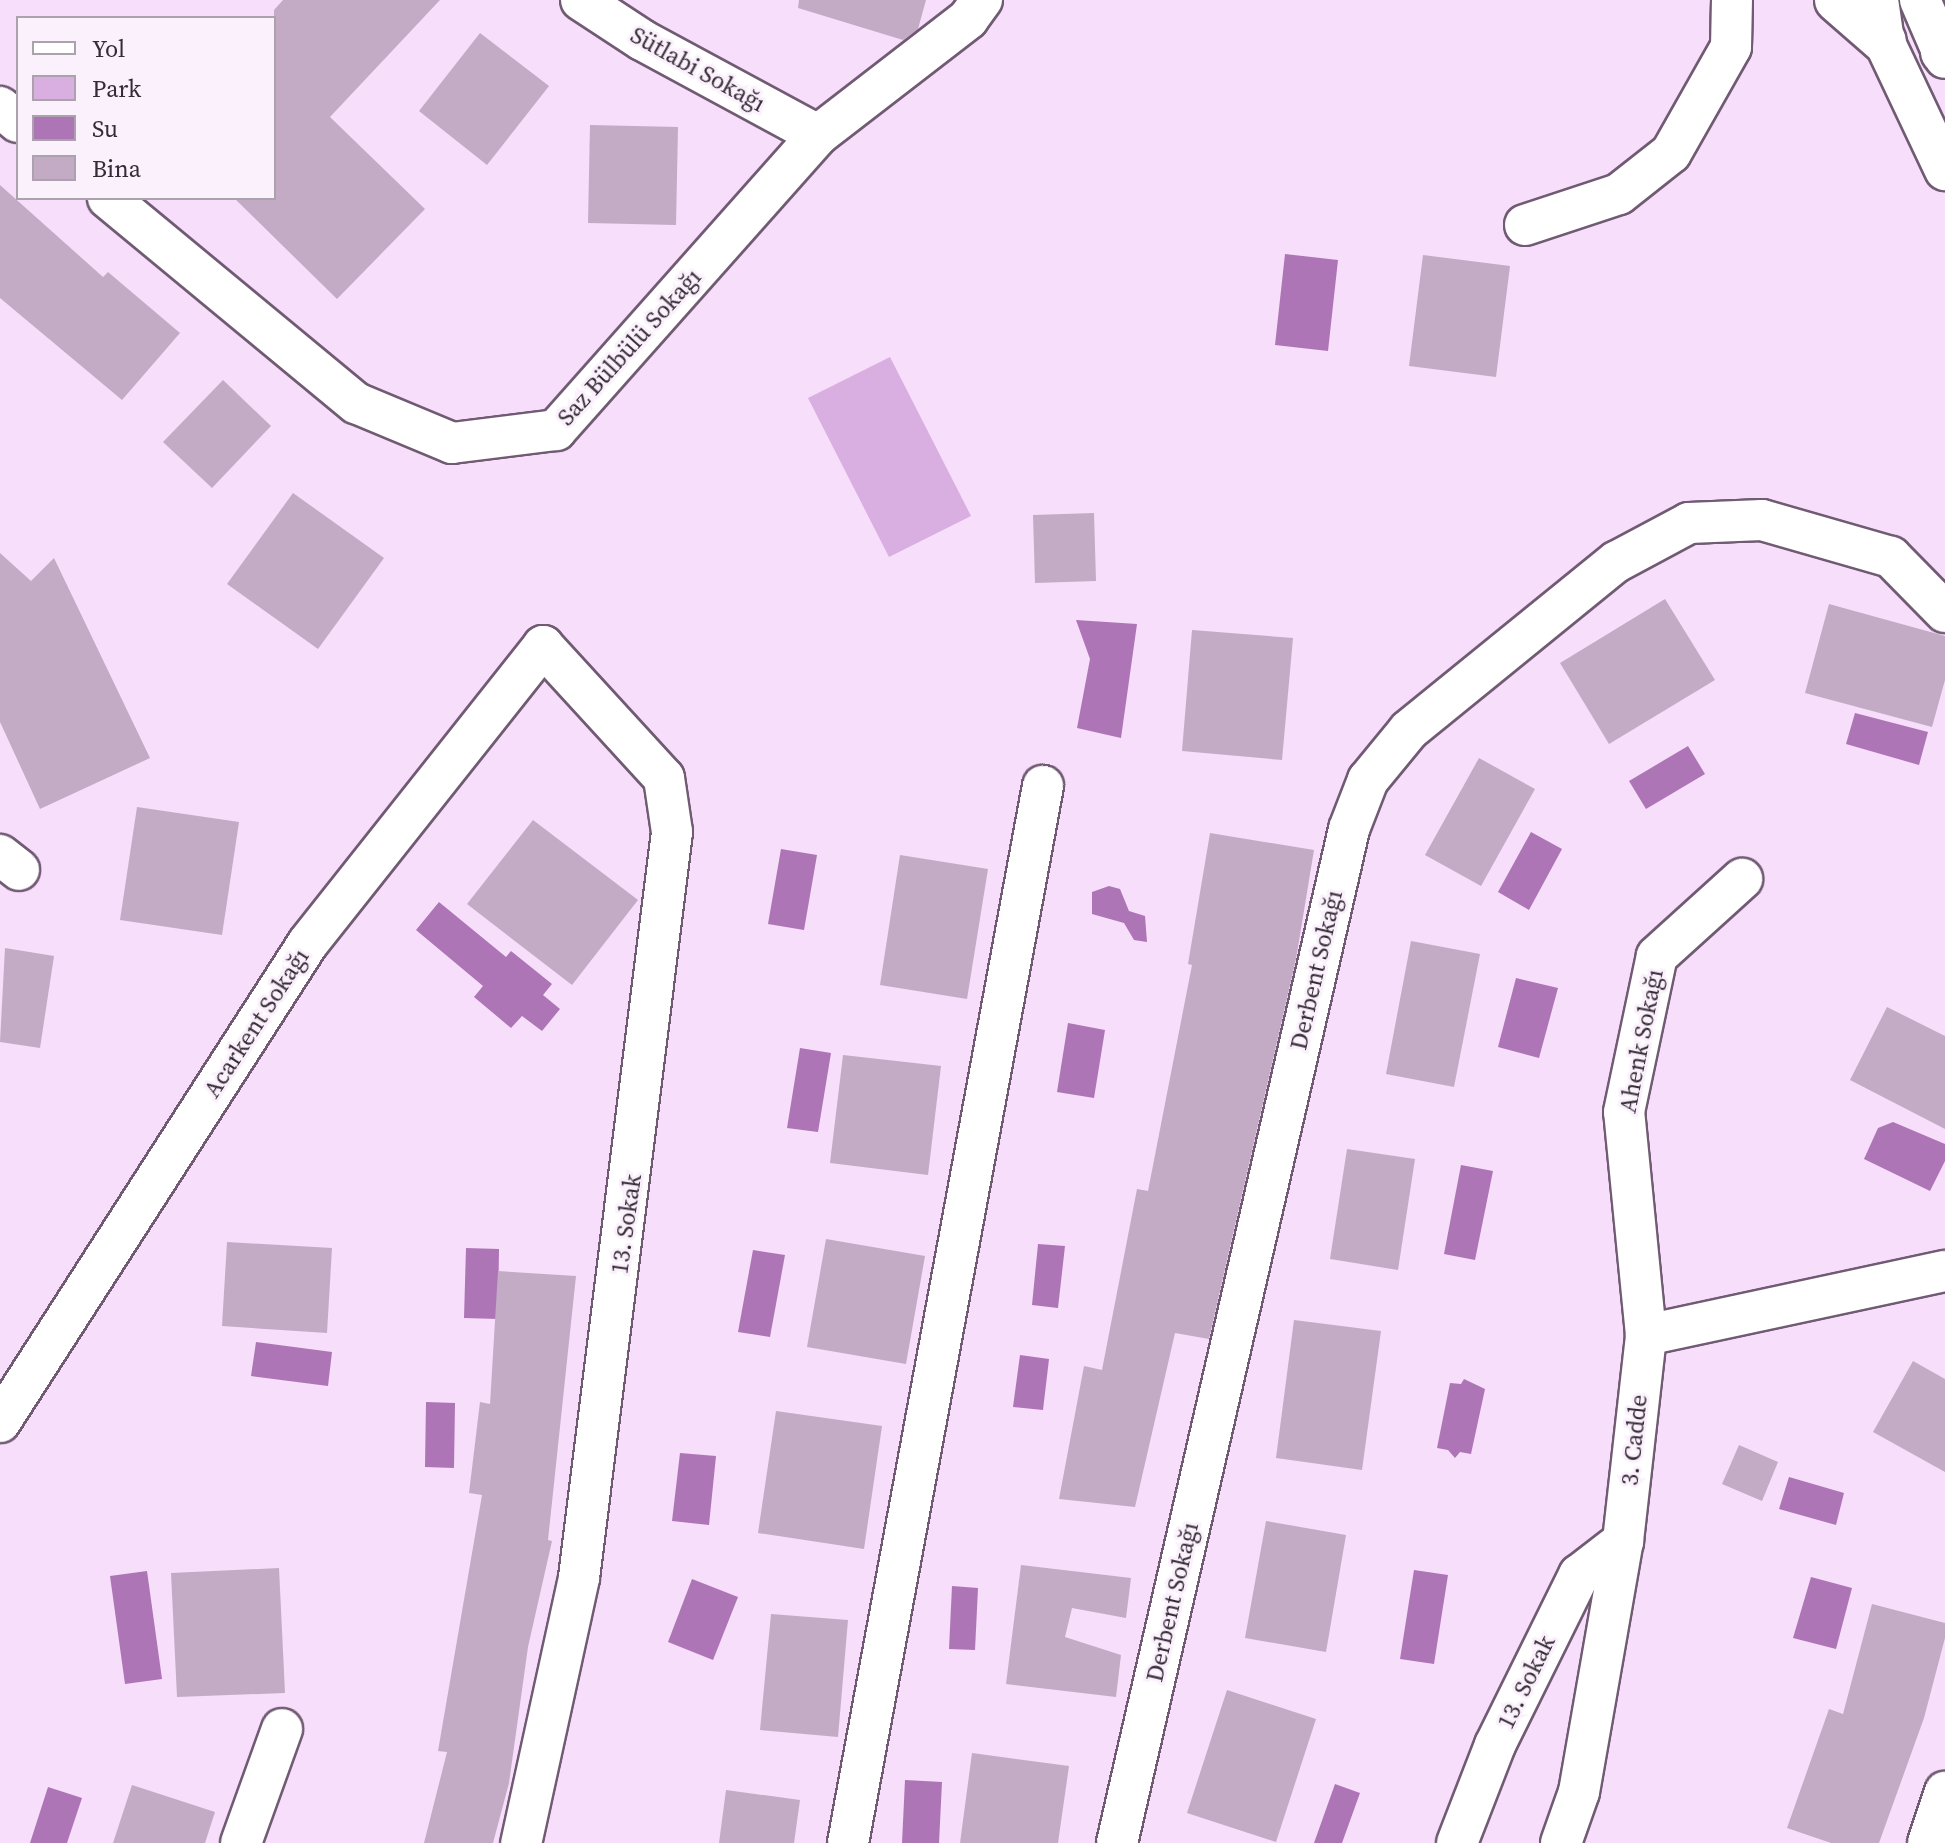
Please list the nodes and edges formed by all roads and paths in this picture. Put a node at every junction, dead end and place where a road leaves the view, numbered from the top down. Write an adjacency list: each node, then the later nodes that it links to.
1 (581, 0): 10 (street, Sütlabi Sokağı)
2 (982, 0): 10 (street, Saz Bülbülü Sokağı)
3 (1732, 0): 13 (street)
4 (1837, 0): 6 (main road)
5 (1920, 0): 7 (street)
6 (1881, 21): 11 (street)
7 (1944, 52)
8 (0, 107): 9 (street)
9 (16, 120)
10 (818, 135): 12 (street, Saz Bülbülü Sokağı)
11 (1945, 170)
12 (110, 200)
13 (1525, 225)
14 (1945, 612): 27 (street, Derbent Sokağı)
15 (543, 646): 20 (street, Acarkent Sokağı); 25 (street, 13. Sokak)
16 (1043, 786): 26 (street)
17 (1742, 879): 19 (street, Ahenk Sokağı)
18 (1945, 1271): 19 (street)
19 (1646, 1335): 21 (street, 3. Cadde)
20 (0, 1422)
21 (1623, 1541): 28 (street, 13. Sokak); 29 (street, 3. Cadde)
22 (282, 1729): 24 (street)
23 (1945, 1792): 30 (street)
24 (241, 1843)
25 (521, 1843)
26 (848, 1843)
27 (1117, 1843)
28 (1457, 1843)
29 (1561, 1843)
30 (1928, 1843)

